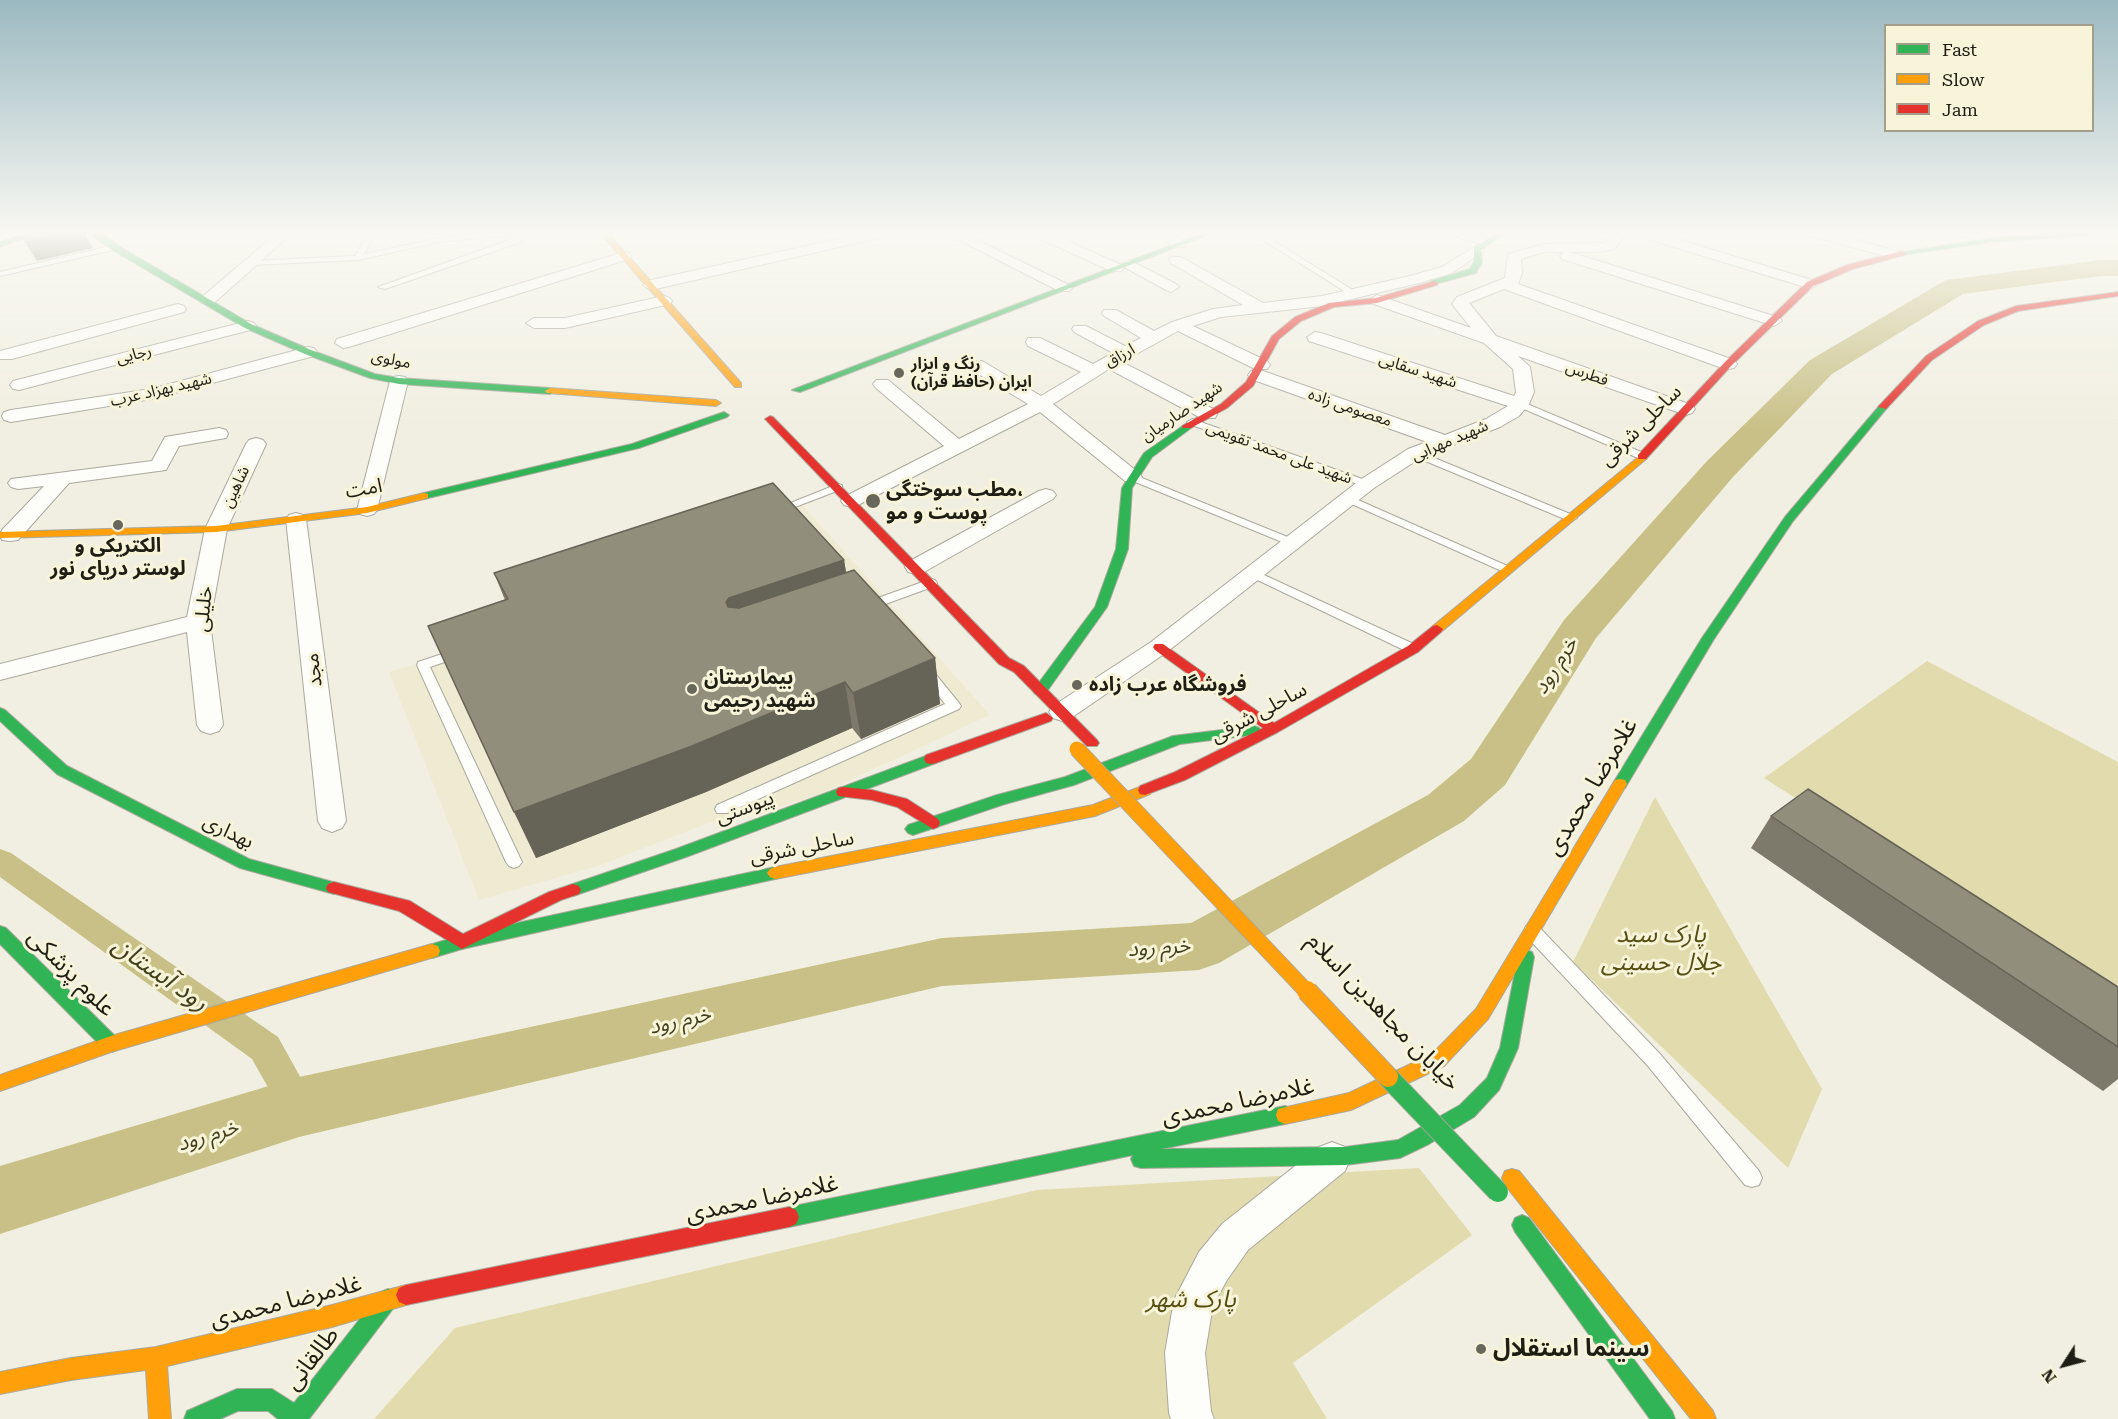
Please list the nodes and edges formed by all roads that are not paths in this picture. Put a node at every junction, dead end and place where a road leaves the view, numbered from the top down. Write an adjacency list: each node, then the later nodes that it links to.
1 (485, 299): 25 (street)
2 (1037, 299): 34 (main road)
3 (1245, 299): 13 (street)
4 (1330, 299): 13 (street, ارزاق)
5 (1547, 299): 29 (street)
6 (1709, 299): 16 (street)
7 (1795, 299): 16 (main road, ساحلی شرقی)
8 (2083, 299): 95 (main road, غلامرضا محمدی)
9 (208, 300): 19 (main road, مولوی)
10 (1377, 300): 23 (street, فطرس); 32 (main road, شهید صارمیان)
11 (1464, 300): 23 (street)
12 (664, 301): 17 (street); 40 (main road)
13 (1259, 307): 18 (street, ارزاق)
14 (178, 309): 26 (street)
15 (1110, 313): 22 (street)
16 (1774, 321): 29 (main road, ساحلی شرقی)
17 (534, 322)
18 (1178, 325): 22 (street, ارزاق); 32 (street, معصومی زاده)
19 (248, 326): 27 (main road, مولوی); 36 (street, رجایی)
20 (1080, 329): 28 (street)
21 (1315, 337): 38 (street, شهید سقایی)
22 (1153, 338): 28 (street, ارزاق)
23 (1489, 339): 38 (street); 39 (street, فطرس)
24 (1034, 342): 31 (street)
25 (344, 343)
26 (3, 350): 36 (street)
27 (308, 352): 33 (main road, مولوی); 41 (street, شهید بهزاد عرب)
28 (1125, 353): 31 (street, ارزاق)
29 (1728, 364): 39 (main road, ساحلی شرقی)
30 (976, 365): 37 (street)
31 (1101, 366): 37 (street, ارزاق); 43 (street)
32 (1259, 370): 43 (main road, شهید صارمیان); 46 (street, معصومی زاده)
33 (399, 381): 40 (main road, مولوی); 59 (street)
34 (780, 382)
35 (882, 384): 48 (street)
36 (19, 385): 41 (street)
37 (1041, 404): 48 (street, ارزاق); 51 (street)
38 (1520, 404): 46 (street, شهید مهرابی); 50 (lane)
39 (1686, 409): 50 (main road, ساحلی شرقی)
40 (724, 412): 59 (main road, امت)
41 (11, 416): 44 (street)
42 (770, 418): 55 (main road)
43 (1200, 418): 51 (main road, شهید صارمیان); 54 (lane, شهید علی محمد تقویمی)
44 (0, 434)
45 (219, 434): 52 (street)
46 (1444, 441): 49 (street, شهید مهرابی)
47 (256, 444): 63 (street, شاهین)
48 (957, 447): 58 (street, ارزاق)
49 (1415, 453): 54 (street, شهید مهرابی); 61 (lane)
50 (1642, 456): 61 (main road, ساحلی شرقی)
51 (1132, 477): 65 (lane); 79 (main road, شهید صارمیان)
52 (63, 478): 53 (street); 64 (street)
53 (18, 483)
54 (1367, 484): 57 (street, شهید مهرابی)
55 (838, 487): 58 (main road); 60 (lane)
56 (1046, 495): 66 (street)
57 (1349, 499): 65 (street, شهید مهرابی); 67 (lane)
58 (851, 501): 66 (main road)
59 (367, 510): 62 (main road, امت)
60 (780, 513)
61 (1571, 518): 67 (main road, ساحلی شرقی)
62 (296, 519): 63 (main road, امت); 91 (street, مجد)
63 (216, 529): 64 (main road, امت); 71 (street, خلیلی)
64 (5, 535)
65 (1291, 542): 68 (street, شهید مهرابی)
66 (916, 567): 69 (main road)
67 (1508, 570): 74 (main road, ساحلی شرقی)
68 (1251, 573): 73 (street, شهید مهرابی); 74 (lane)
69 (931, 583): 70 (lane); 76 (main road)
70 (851, 612)
71 (198, 622): 77 (street); 83 (street, خلیلی)
72 (477, 645): 93 (lane)
73 (1159, 646): 82 (street, شهید مهرابی); 84 (main road)
74 (1413, 649): 84 (main road, ساحلی شرقی)
75 (916, 660): 90 (lane)
76 (1004, 661): 78 (main road); 79 (main road)
77 (0, 672)
78 (1011, 682)
79 (1040, 691): 82 (main road)
80 (1032, 704): 82 (main road)
81 (0, 713): 97 (main road, بهداری)
82 (1054, 719): 86 (main road, پیوستی); 88 (main road)
83 (210, 725)
84 (1274, 729): 92 (main road); 94 (main road, ساحلی شرقی)
85 (1073, 745): 115 (main road, خیابان مجاهدین اسلام, bridge)
86 (924, 761): 87 (main road, پیوستی); 89 (main road)
87 (843, 792): 89 (main road); 97 (main road, پیوستی)
88 (1150, 802)
89 (902, 803): 92 (main road)
90 (722, 809)
91 (332, 821)
92 (933, 823): 94 (main road)
93 (514, 862)
94 (788, 870): 97 (main road, ساحلی شرقی)
95 (1532, 930): 104 (main road); 105 (main road, غلامرضا محمدی); 107 (lane)
96 (0, 933): 98 (main road, علوم پزشکی)
97 (462, 942): 98 (main road, ساحلی شرقی)
98 (111, 1044): 100 (main road)
99 (1397, 1059): 101 (main road, خیابان مجاهدین اسلام)
100 (0, 1083)
101 (1422, 1084)
102 (1446, 1110): 103 (main road, خیابان مجاهدین اسلام)
103 (1463, 1127)
104 (1335, 1156): 105 (main road); 114 (street)
105 (1061, 1161): 108 (main road, غلامرضا محمدی)
106 (1508, 1174): 116 (main road)
107 (1752, 1178)
108 (388, 1299): 109 (main road, غلامرضا محمدی); 111 (main road, طالقانی)
109 (156, 1358): 110 (main road, غلامرضا محمدی); 112 (main road)
110 (0, 1383)
111 (295, 1418): 113 (main road)
112 (160, 1419)
113 (195, 1419)
114 (1193, 1419)
115 (1664, 1419)
116 (1705, 1419)

